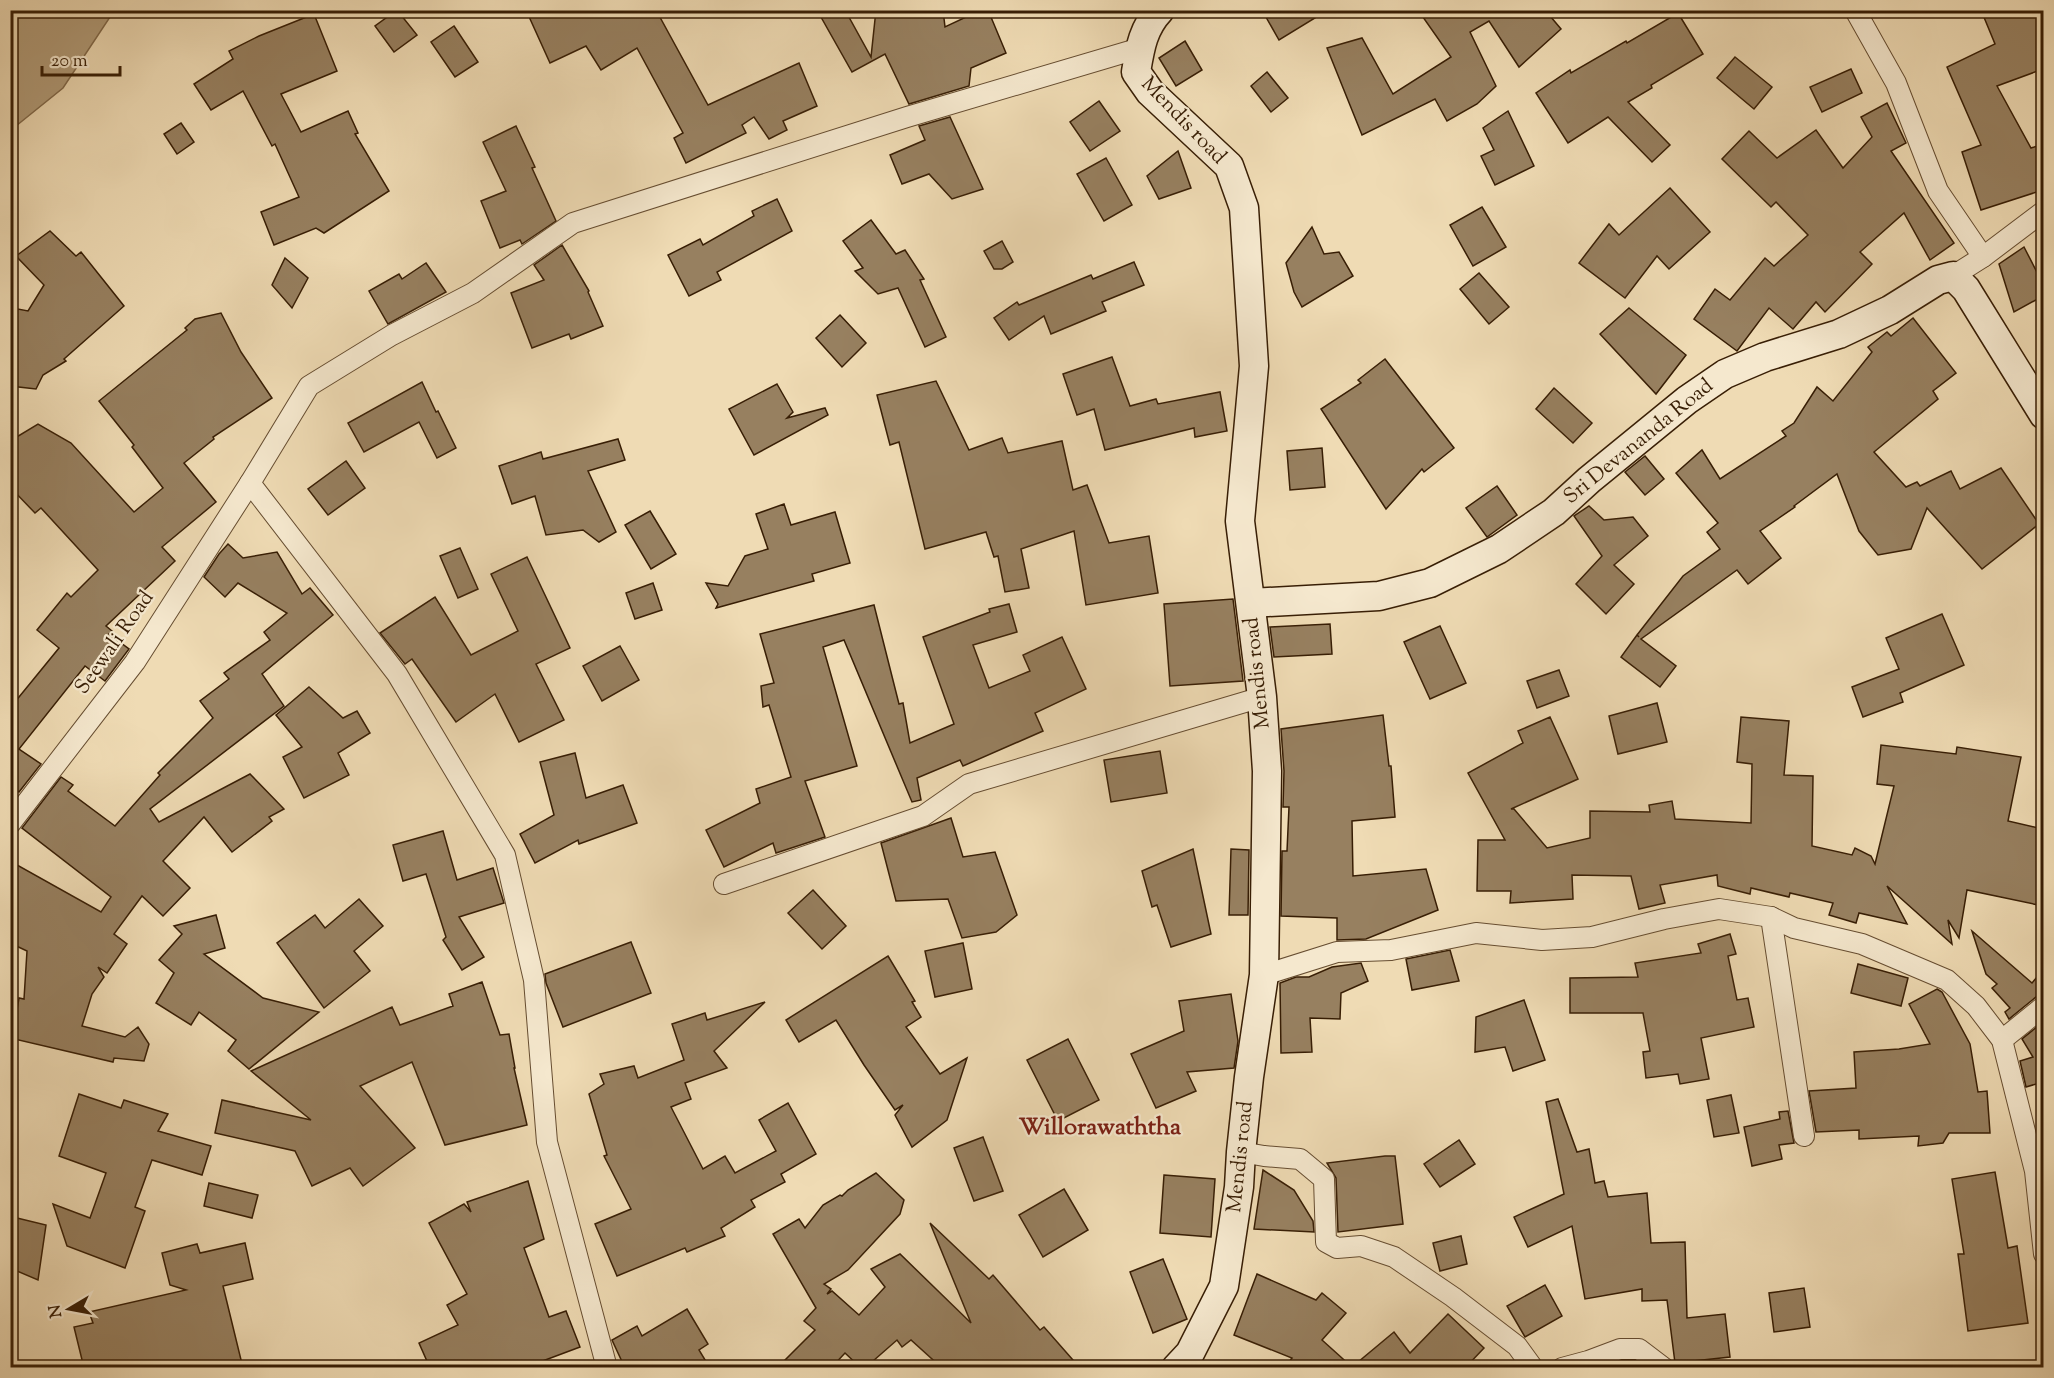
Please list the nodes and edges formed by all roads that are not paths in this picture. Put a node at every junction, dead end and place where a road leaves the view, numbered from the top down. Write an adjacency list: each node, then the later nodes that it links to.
1 (1160, 10): 3 (street, Mendis road)
2 (1855, 10): 5 (street)
3 (1140, 48): 8 (street, Seewali Road); 9 (street, Mendis road)
4 (2043, 211): 5 (street, Sri Devananda Road)
5 (1983, 257): 6 (street, Sri Devananda Road)
6 (1953, 276): 7 (street); 9 (street, Sri Devananda Road)
7 (2043, 415)
8 (250, 483): 11 (street, Seewali Road); 20 (street)
9 (1251, 603): 10 (street, Mendis road)
10 (1262, 697): 12 (street); 14 (street, Mendis road)
11 (10, 824)
12 (724, 884)
13 (1771, 917): 14 (street); 16 (street); 17 (street)
14 (1264, 975): 18 (street, Mendis road)
15 (2043, 1006): 16 (street)
16 (2002, 1040): 19 (street)
17 (1804, 1136)
18 (1241, 1152): 21 (street, Mendis road); 22 (street)
19 (2043, 1254)
20 (607, 1368)
21 (1176, 1368)
22 (1533, 1368)
23 (1562, 1368): 24 (street)
24 (1664, 1368)

